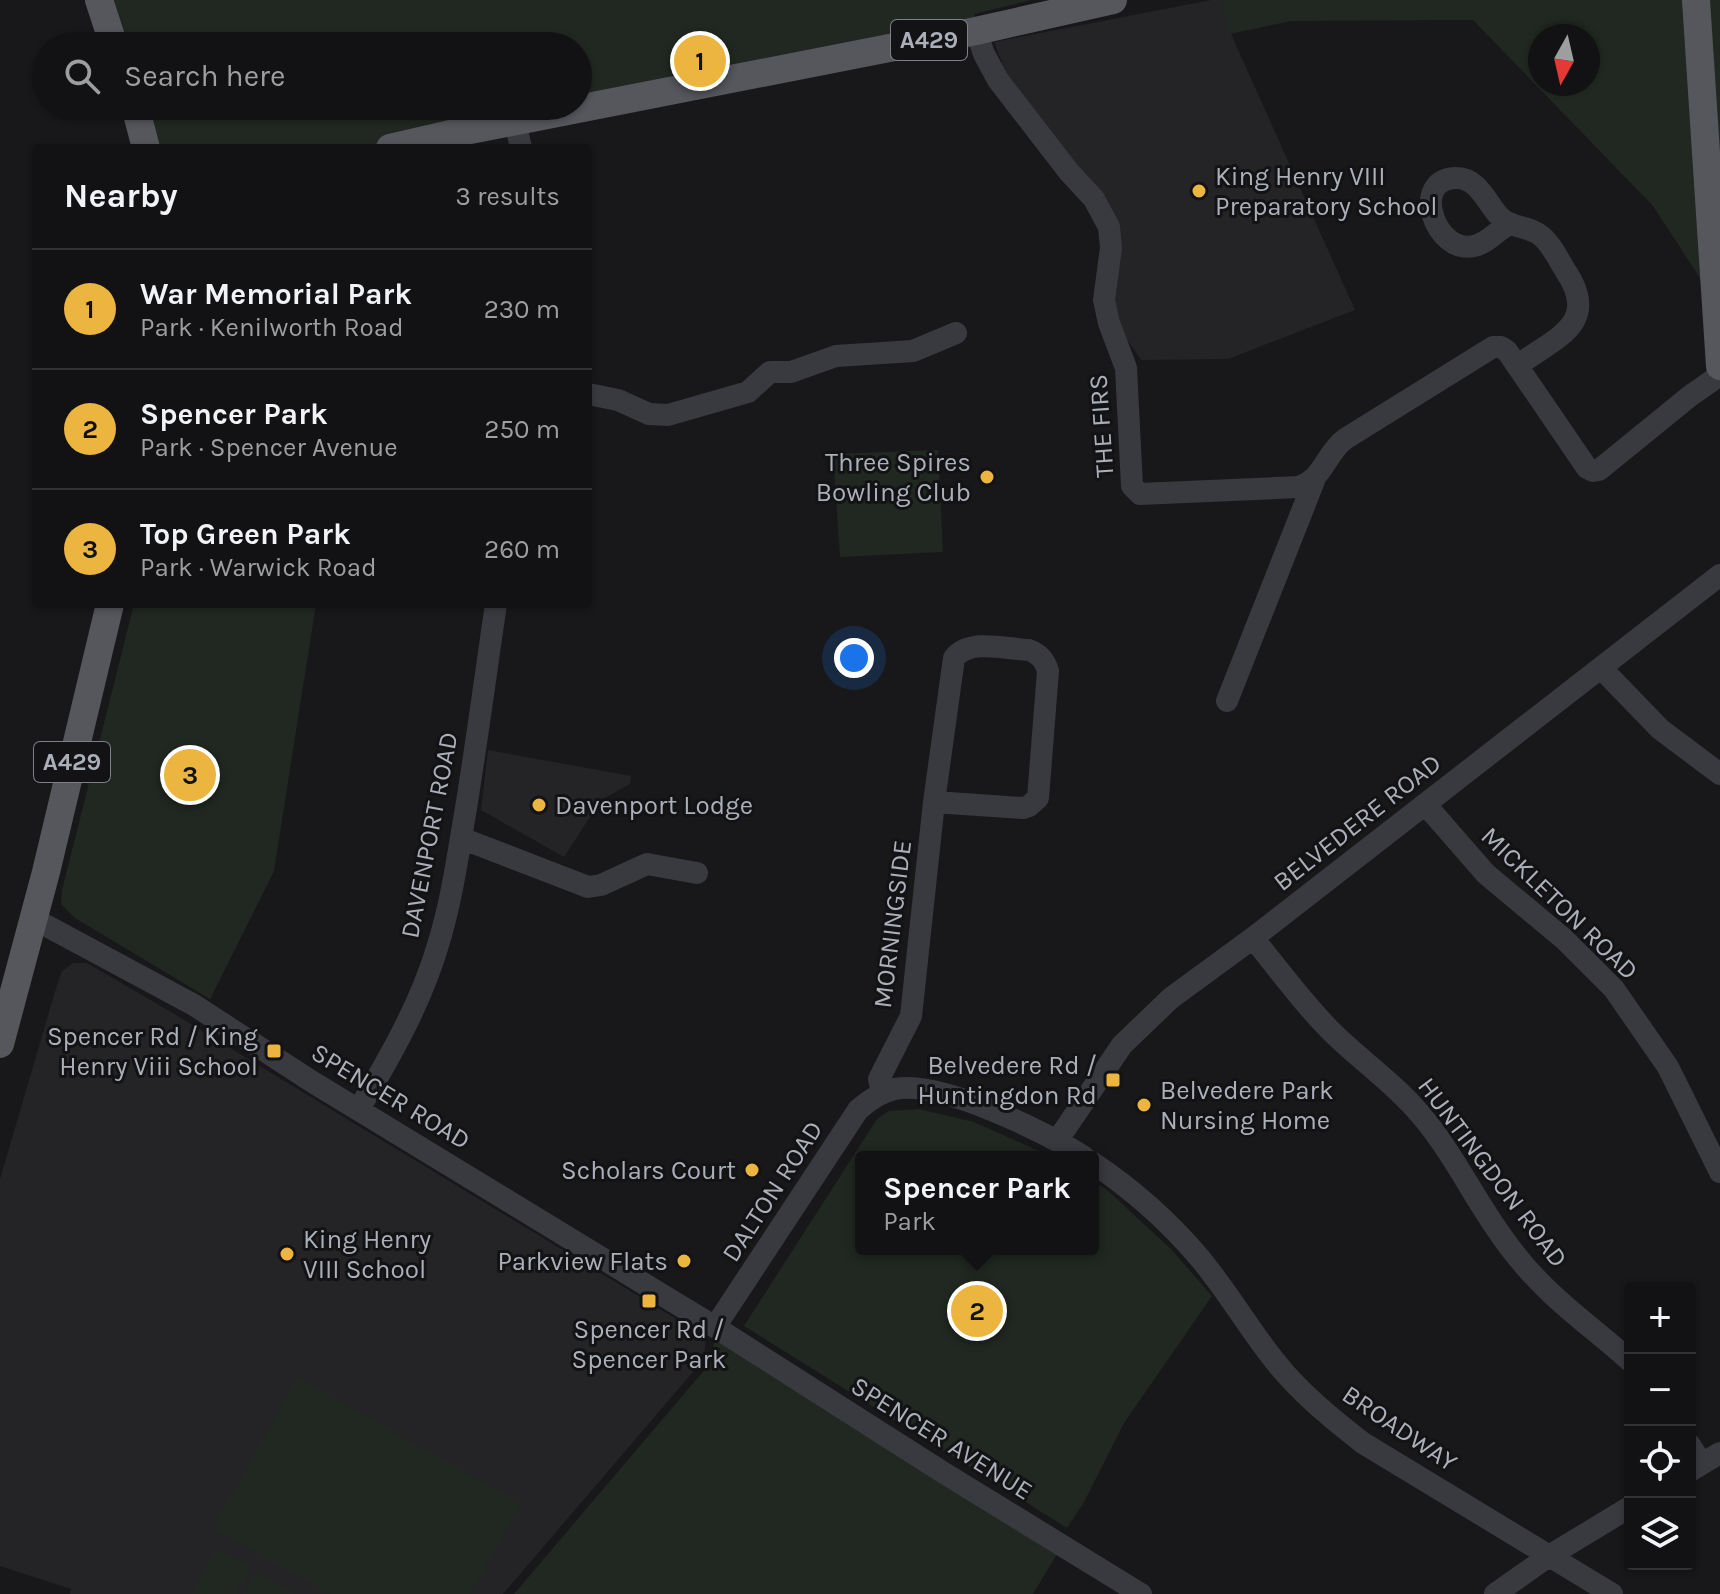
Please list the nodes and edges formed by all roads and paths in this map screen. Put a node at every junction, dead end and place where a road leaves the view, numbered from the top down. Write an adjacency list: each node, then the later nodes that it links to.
1 (99, 0): 5 (main road)
2 (1113, 0): 4 (main road, A429)
3 (1696, 0): 15 (main road)
4 (976, 31): 6 (main road, A429); 18 (street, THE FIRS)
5 (109, 32)
6 (592, 118)
7 (139, 120): 10 (main road)
8 (584, 120): 9 (main road, A429)
9 (518, 135): 11 (main road, A429)
10 (145, 144)
11 (429, 144)
12 (1511, 224): 14 (street)
13 (956, 333): 17 (street)
14 (1518, 365): 16 (street); 18 (street)
15 (1720, 366)
16 (1720, 375)
17 (592, 395)
18 (1314, 481): 23 (street)
19 (1720, 575): 22 (street, BELVEDERE ROAD)
20 (109, 608): 29 (main road, A429)
21 (495, 608): 27 (street, DAVENPORT ROAD)
22 (1602, 669): 24 (street); 26 (street, BELVEDERE ROAD)
23 (1227, 701)
24 (1720, 774)
25 (934, 802): 25 (street, MORNINGSIDE); 32 (street, MORNINGSIDE)
26 (1425, 804): 30 (street, BELVEDERE ROAD); 37 (street, MICKLETON ROAD)
27 (461, 838): 28 (street); 33 (street, DAVENPORT ROAD)
28 (697, 873)
29 (34, 919): 31 (main road, A429); 33 (street, SPENCER ROAD)
30 (1253, 938): 34 (street, BELVEDERE ROAD); 39 (street, HUNTINGDON ROAD)
31 (0, 1044)
32 (882, 1093): 34 (street); 38 (street, DALTON ROAD)
33 (359, 1109): 38 (street, SPENCER ROAD)
34 (1057, 1141): 35 (street)
35 (1074, 1151)
36 (1099, 1167): 41 (street, BROADWAY)
37 (1720, 1172)
38 (715, 1327): 42 (street, SPENCER AVENUE)
39 (1624, 1356)
40 (1624, 1511): 41 (street)
41 (1549, 1556): 43 (street); 44 (street, BROADWAY)
42 (1141, 1594)
43 (1495, 1594)
44 (1612, 1594)

